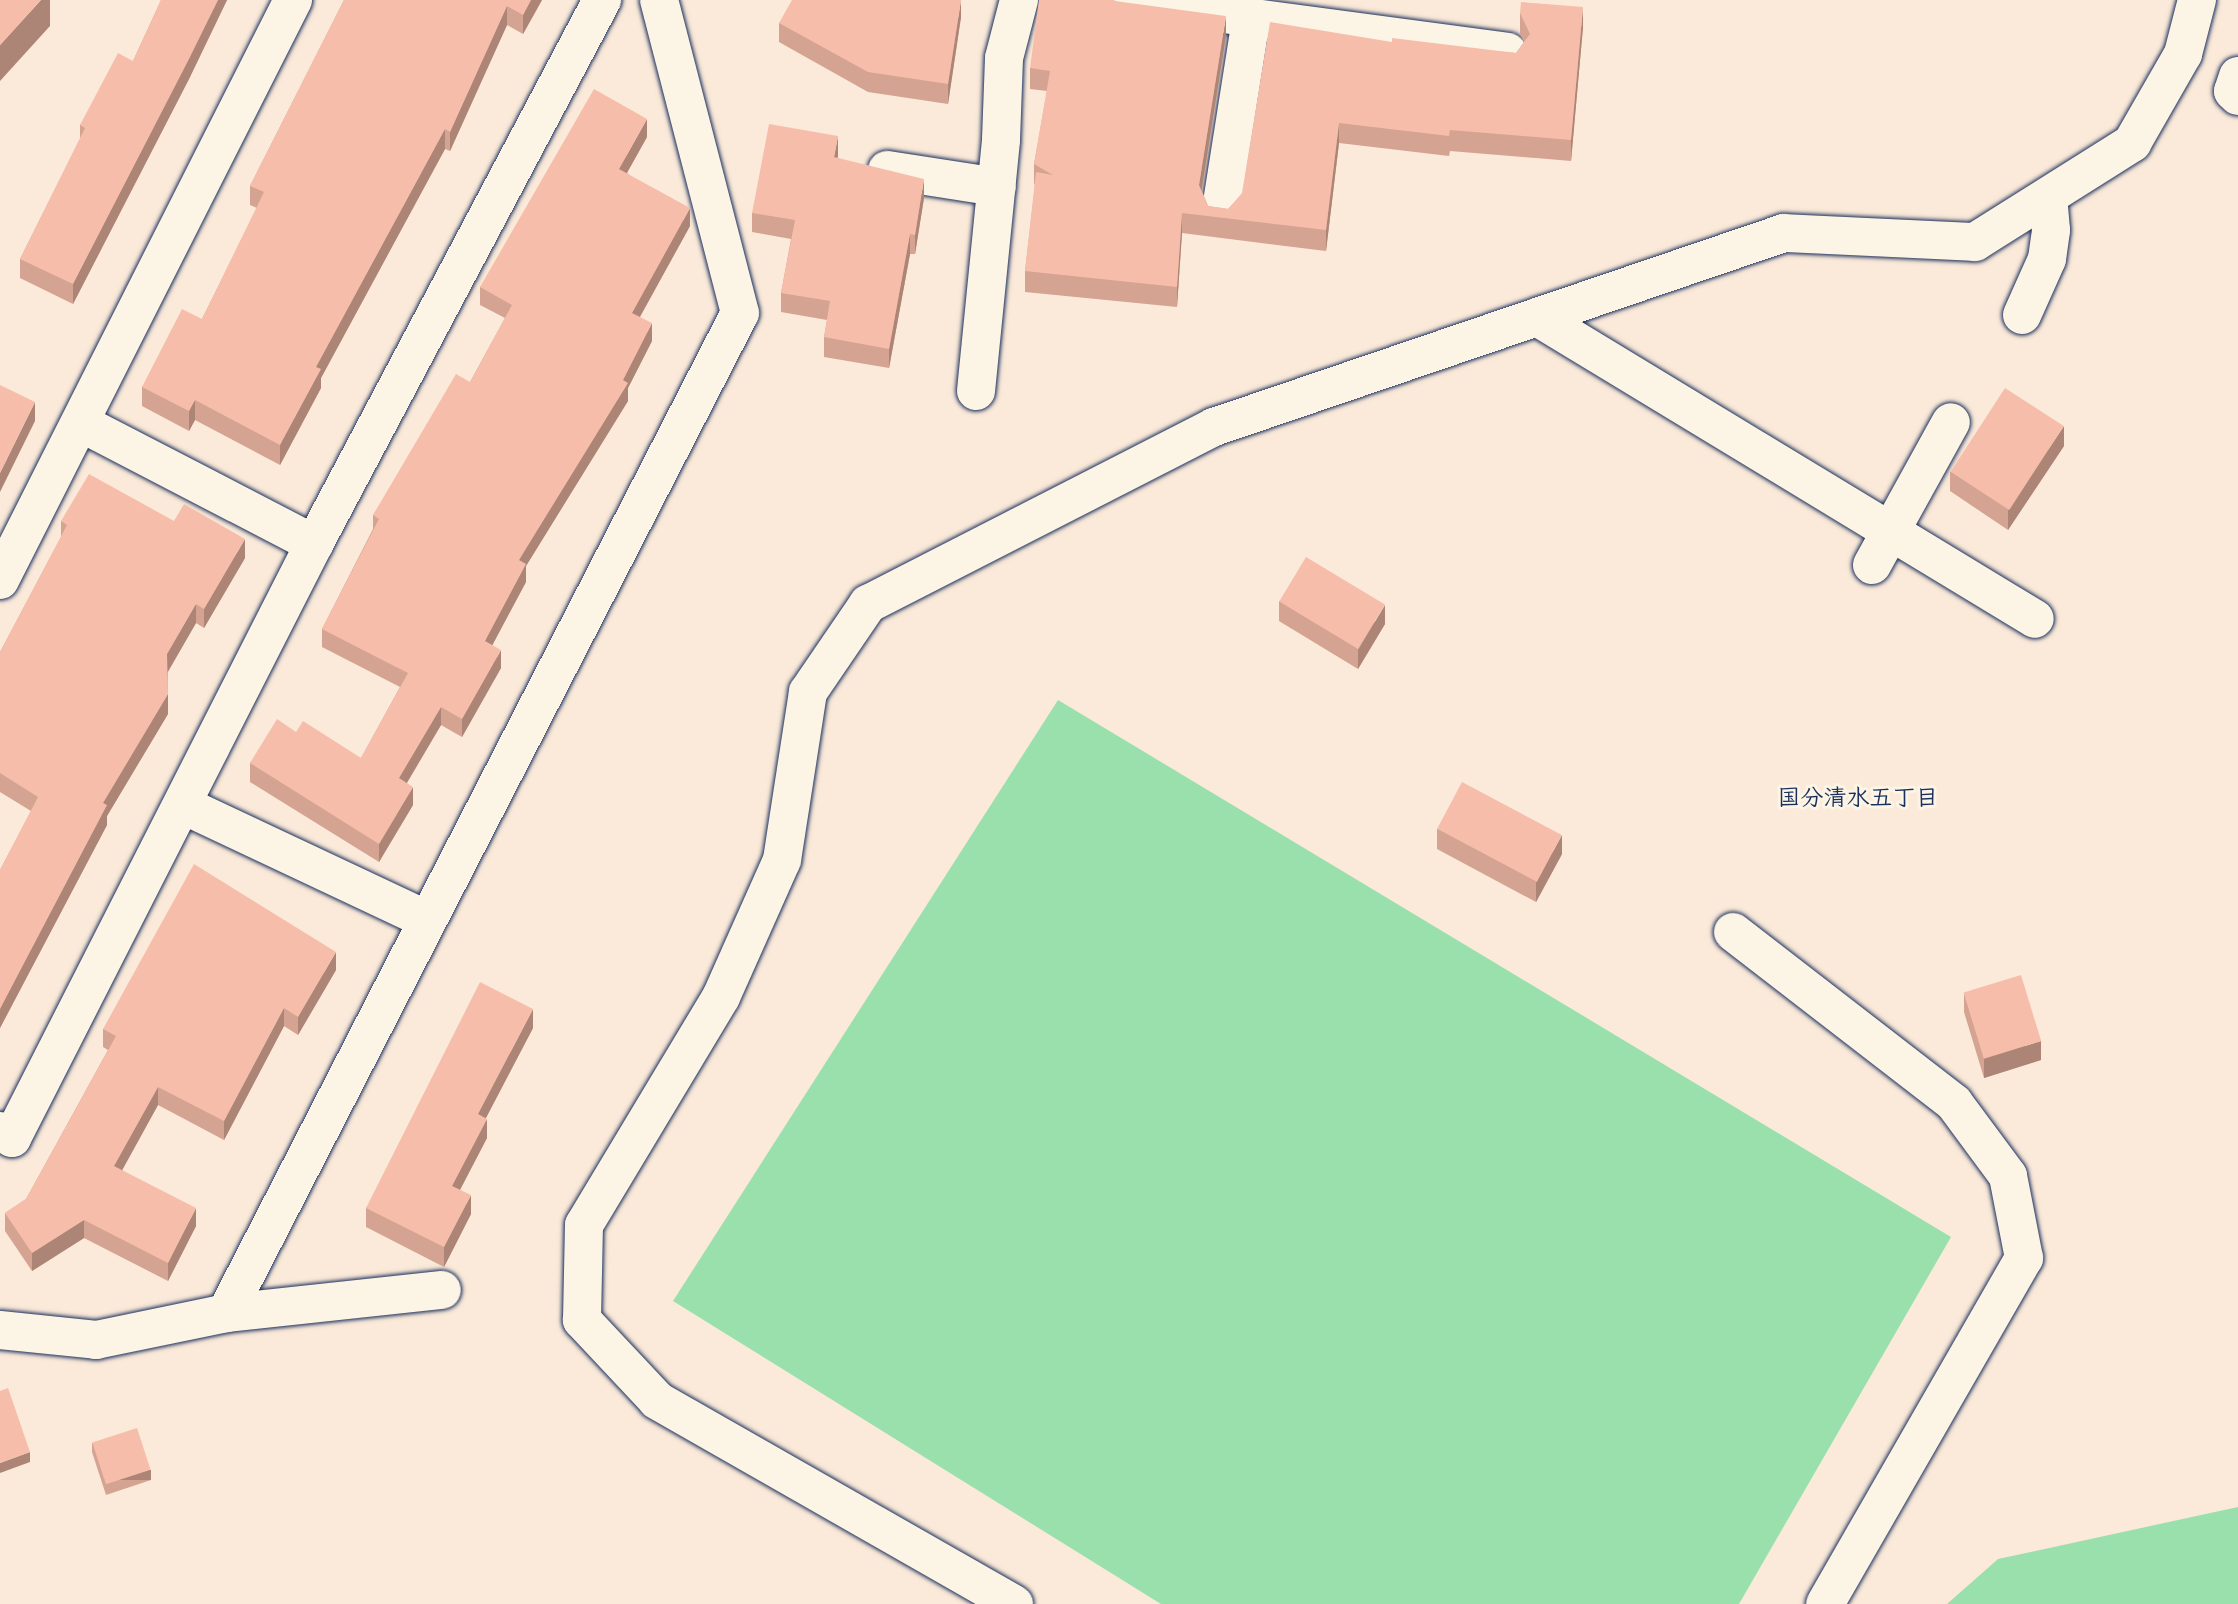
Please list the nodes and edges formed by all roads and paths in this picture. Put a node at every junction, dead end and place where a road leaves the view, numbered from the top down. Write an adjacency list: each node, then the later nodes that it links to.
1 (293, 0): 19 (street)
2 (602, 0): 21 (street)
3 (659, 0): 26 (street)
4 (1019, 0): 12 (street)
5 (1119, 0): 7 (street)
6 (2197, 0): 13 (street)
7 (1251, 20): 8 (street); 14 (street)
8 (1508, 52)
9 (2238, 76): 10 (street)
10 (2238, 96)
11 (887, 170): 12 (street)
12 (997, 187): 17 (street)
13 (2048, 198): 15 (street); 16 (street)
14 (1221, 209)
15 (2022, 315)
16 (1537, 317): 20 (street); 32 (street)
17 (976, 391)
18 (1951, 422): 20 (street)
19 (81, 423): 21 (street); 23 (street)
20 (1892, 529): 22 (street); 24 (street)
21 (314, 544): 25 (street)
22 (1872, 565)
23 (0, 580)
24 (2035, 619)
25 (183, 805): 26 (street); 28 (street)
26 (425, 919): 30 (street)
27 (1733, 932): 33 (street)
28 (0, 1131)
29 (442, 1290): 30 (street)
30 (226, 1313): 31 (street)
31 (0, 1330)
32 (1014, 1604)
33 (1825, 1604)

